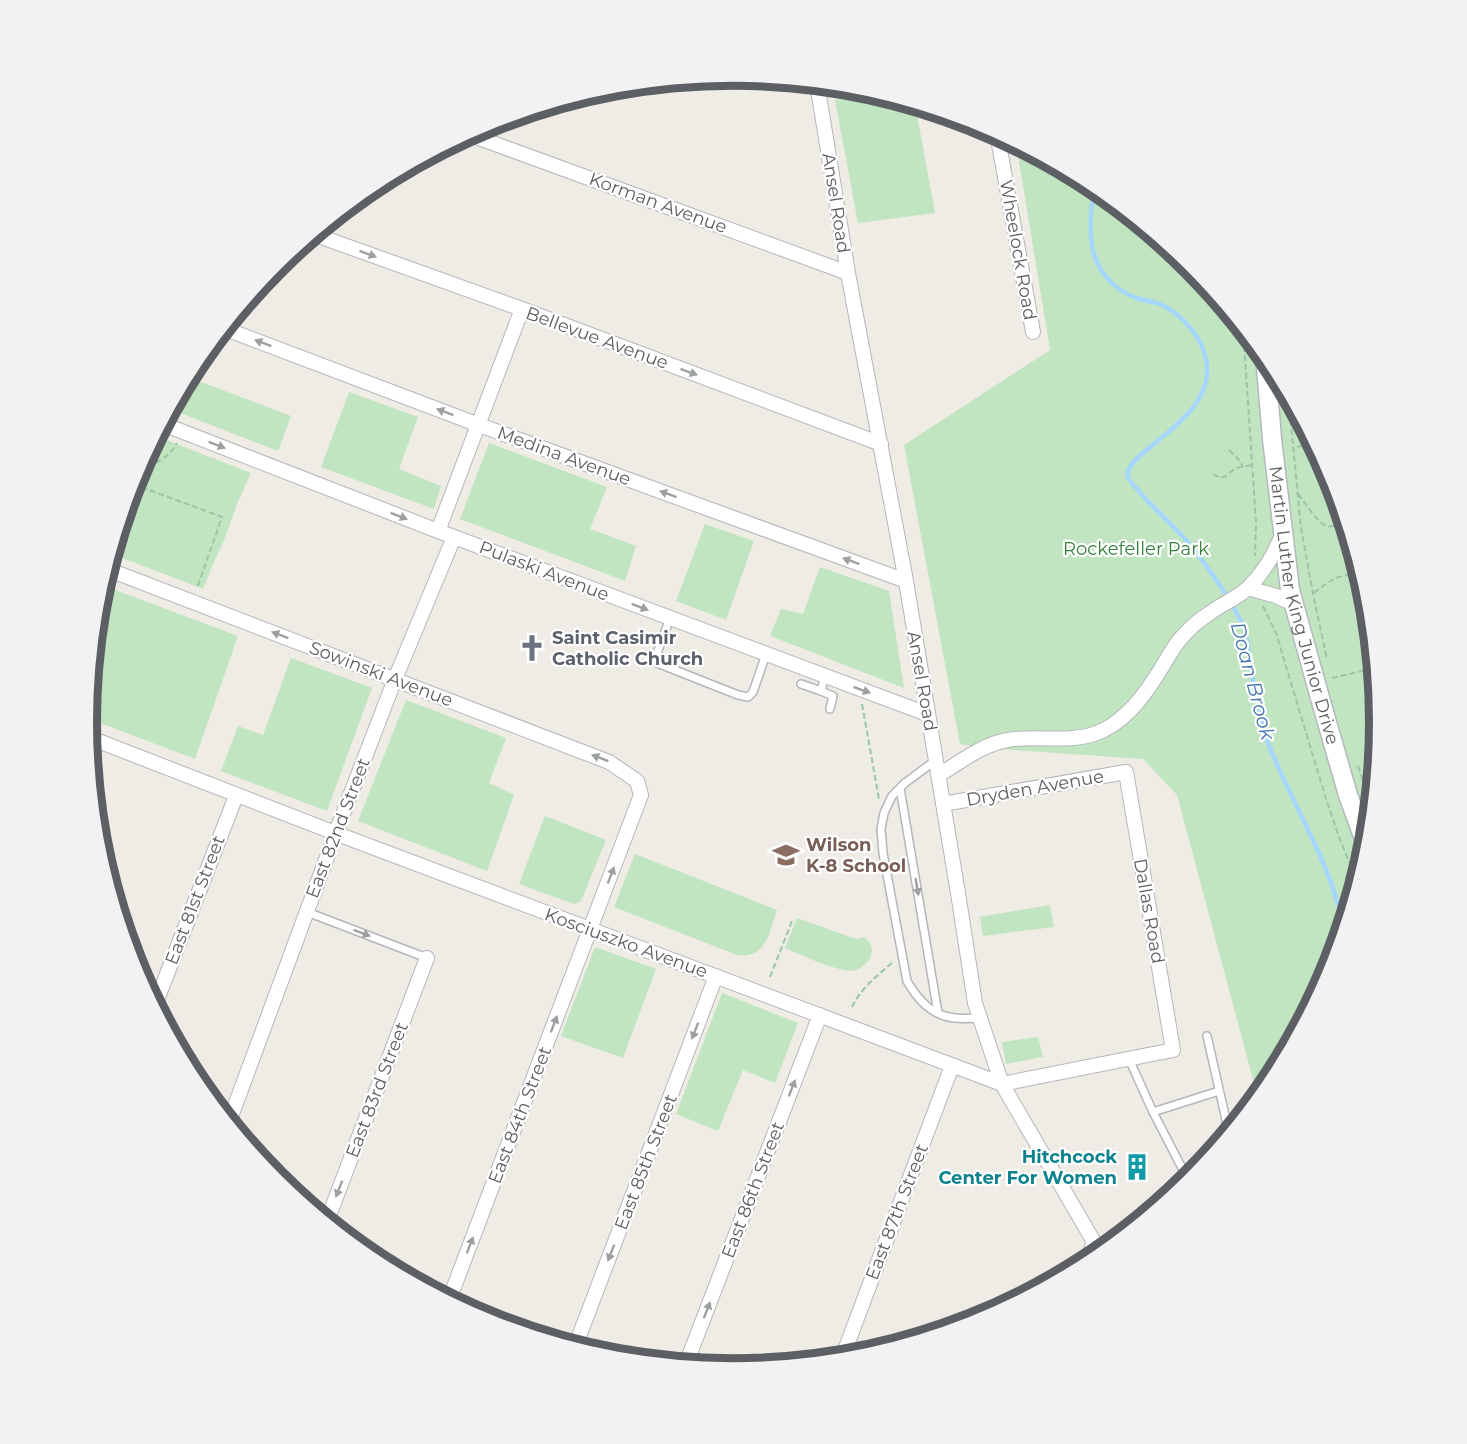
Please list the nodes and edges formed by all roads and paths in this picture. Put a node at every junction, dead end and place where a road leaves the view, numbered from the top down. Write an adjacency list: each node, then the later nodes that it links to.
1 (818, 91): 5 (street, Ansel Road)
2 (480, 138): 5 (street, Korman Avenue)
3 (999, 144): 8 (street, Wheelock Road)
4 (321, 237): 6 (street, Bellevue Avenue, one-way to 6)
5 (848, 273): 16 (street, Ansel Road)
6 (522, 309): 12 (street); 16 (street, Bellevue Avenue, one-way to 16)
7 (232, 331): 12 (street, Medina Avenue, one-way to 7)
8 (1033, 332)
9 (1244, 343): 20 (path)
10 (1267, 374): 27 (main road, Martin Luther King Junior Drive)
11 (1290, 414): 24 (path)
12 (479, 425): 26 (street); 32 (street, Medina Avenue, one-way to 12)
13 (170, 427): 26 (street, Pulaski Avenue, one-way to 26)
14 (178, 440): 19 (path)
15 (1305, 441): 17 (path)
16 (881, 444): 32 (street, Ansel Road)
17 (1297, 447)
18 (1229, 450): 21 (path)
19 (151, 464)
20 (1253, 465): 21 (path); 29 (path)
21 (1243, 467): 22 (path)
22 (1213, 474)
23 (142, 487): 33 (path)
24 (1298, 494): 25 (path); 35 (path)
25 (1338, 523)
26 (438, 531): 28 (street, Pulaski Avenue)
27 (1282, 531): 34 (street); 37 (main road, Martin Luther King Junior Drive)
28 (454, 537): 38 (street, Pulaski Avenue, one-way to 38); 44 (street, East 82nd Street)
29 (1254, 560)
30 (115, 572): 44 (street, Sowinski Avenue, one-way to 30)
31 (1352, 575): 35 (path)
32 (906, 581): 49 (street, Ansel Road)
33 (196, 590)
34 (1243, 592): 37 (street); 54 (street)
35 (1312, 594): 40 (path)
36 (1261, 603): 63 (path)
37 (1294, 604): 61 (main road, Martin Luther King Junior Drive)
38 (669, 618): 39 (street, Pulaski Avenue); 39 (lane)
39 (766, 654): 42 (street, Pulaski Avenue)
40 (1327, 659)
41 (1368, 670): 43 (path)
42 (825, 676): 46 (lane); 49 (street, Pulaski Avenue, one-way to 49)
43 (1332, 678)
44 (395, 680): 57 (street, Sowinski Avenue, one-way to 44); 62 (street, East 82nd Street)
45 (801, 684): 46 (lane)
46 (821, 691): 48 (lane)
47 (862, 702): 60 (path)
48 (830, 709)
49 (927, 714): 52 (street, Ansel Road)
50 (97, 741): 58 (street, Kosciuszko Avenue)
51 (1355, 759): 56 (path)
52 (936, 760): 54 (street, Ansel Road); 55 (lane)
53 (1126, 772): 59 (street, Dryden Avenue); 77 (street, Dallas Road)
54 (939, 775): 59 (street, Ansel Road)
55 (900, 788): 73 (lane, one-way to 73); 73 (lane)
56 (1366, 791)
57 (641, 795): 66 (street, East 84th Street, one-way to 57)
58 (236, 796): 62 (street, Kosciuszko Avenue); 71 (street, East 81st Street)
59 (943, 804): 75 (street, Ansel Road)
60 (880, 807)
61 (1361, 829)
62 (336, 834): 64 (street, East 82nd Street); 66 (street, Kosciuszko Avenue)
63 (1352, 869)
64 (307, 912): 67 (lane, one-way to 67); 82 (street, East 82nd Street)
65 (792, 921): 70 (path)
66 (590, 930): 69 (street, Kosciuszko Avenue); 87 (street, East 84th Street, one-way to 66)
67 (427, 958): 85 (street, East 83rd Street, one-way to 85)
68 (894, 961): 72 (path)
69 (716, 976): 74 (street, Kosciuszko Avenue); 88 (street, East 85th Street, one-way to 88)
70 (770, 977)
71 (159, 995)
72 (852, 1008)
73 (938, 1013): 75 (lane)
74 (820, 1015): 78 (street, Kosciuszko Avenue); 90 (street, East 86th Street, one-way to 74)
75 (980, 1018): 79 (street, Ansel Road)
76 (1207, 1036): 80 (lane)
77 (1129, 1059): 79 (street); 81 (lane)
78 (952, 1066): 79 (street, Kosciuszko Avenue); 89 (street, East 87th Street)
79 (1002, 1084): 86 (street, Ansel Road)
80 (1219, 1091): 81 (lane); 83 (lane)
81 (1153, 1112): 84 (lane)
82 (232, 1113)
83 (1227, 1123)
84 (1185, 1171)
85 (330, 1214)
86 (1095, 1245)
87 (452, 1293)
88 (578, 1339)
89 (846, 1348)
90 (689, 1357)

